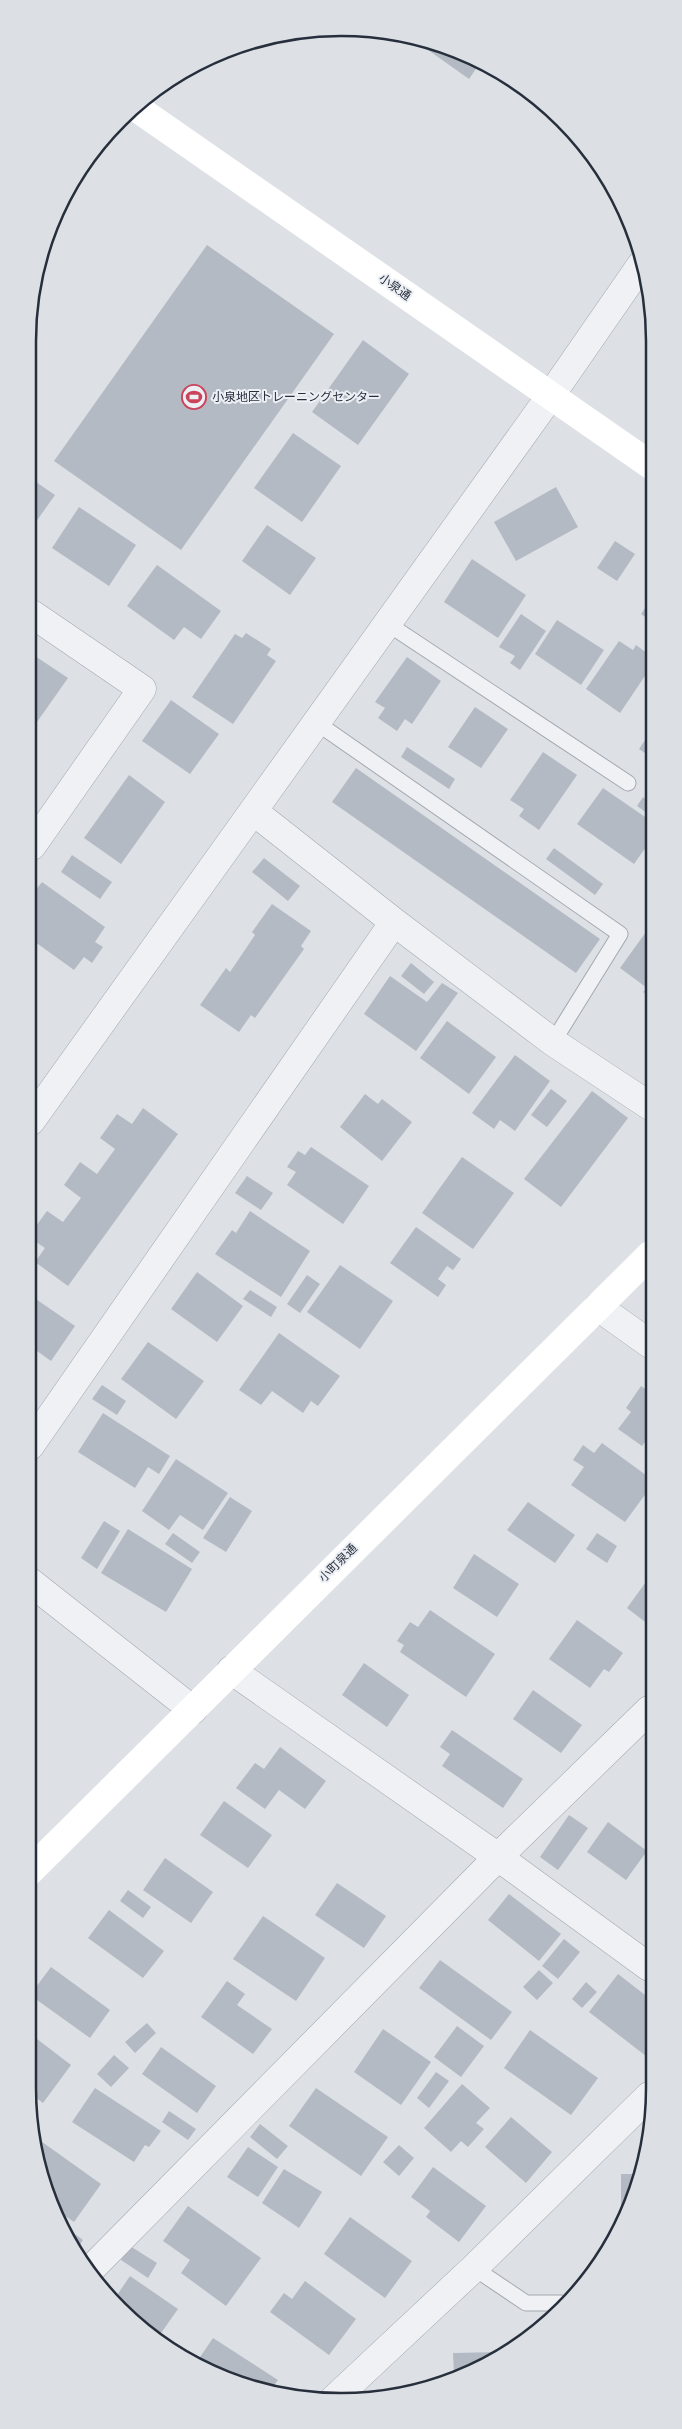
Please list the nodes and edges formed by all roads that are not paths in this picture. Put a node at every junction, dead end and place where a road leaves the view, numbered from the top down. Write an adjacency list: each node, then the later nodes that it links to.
1 (141, 111): 3 (street, 小泉通)
2 (637, 271): 3 (street)
3 (551, 395): 4 (street, 小泉通); 6 (street)
4 (646, 462)
5 (36, 617): 10 (street)
6 (388, 624): 7 (street); 8 (lane)
7 (316, 723): 9 (street); 12 (lane)
8 (628, 782)
9 (253, 811): 11 (street); 14 (street)
10 (36, 840)
11 (394, 922): 12 (street); 18 (street)
12 (553, 1042): 13 (street)
13 (646, 1103)
14 (36, 1112)
15 (646, 1259): 16 (street, 小町泉通)
16 (598, 1307): 17 (street); 20 (street, 小町泉通)
17 (646, 1341)
18 (36, 1437)
19 (36, 1587): 21 (street)
20 (231, 1670): 21 (street, 小町泉通); 23 (street)
21 (193, 1710): 24 (street, 小町泉通)
22 (646, 1713): 23 (street)
23 (498, 1857): 25 (street); 27 (street)
24 (36, 1865)
25 (646, 1965)
26 (645, 2100): 28 (street)
27 (94, 2266)
28 (474, 2268): 29 (lane); 30 (street)
29 (556, 2303)
30 (341, 2393)

